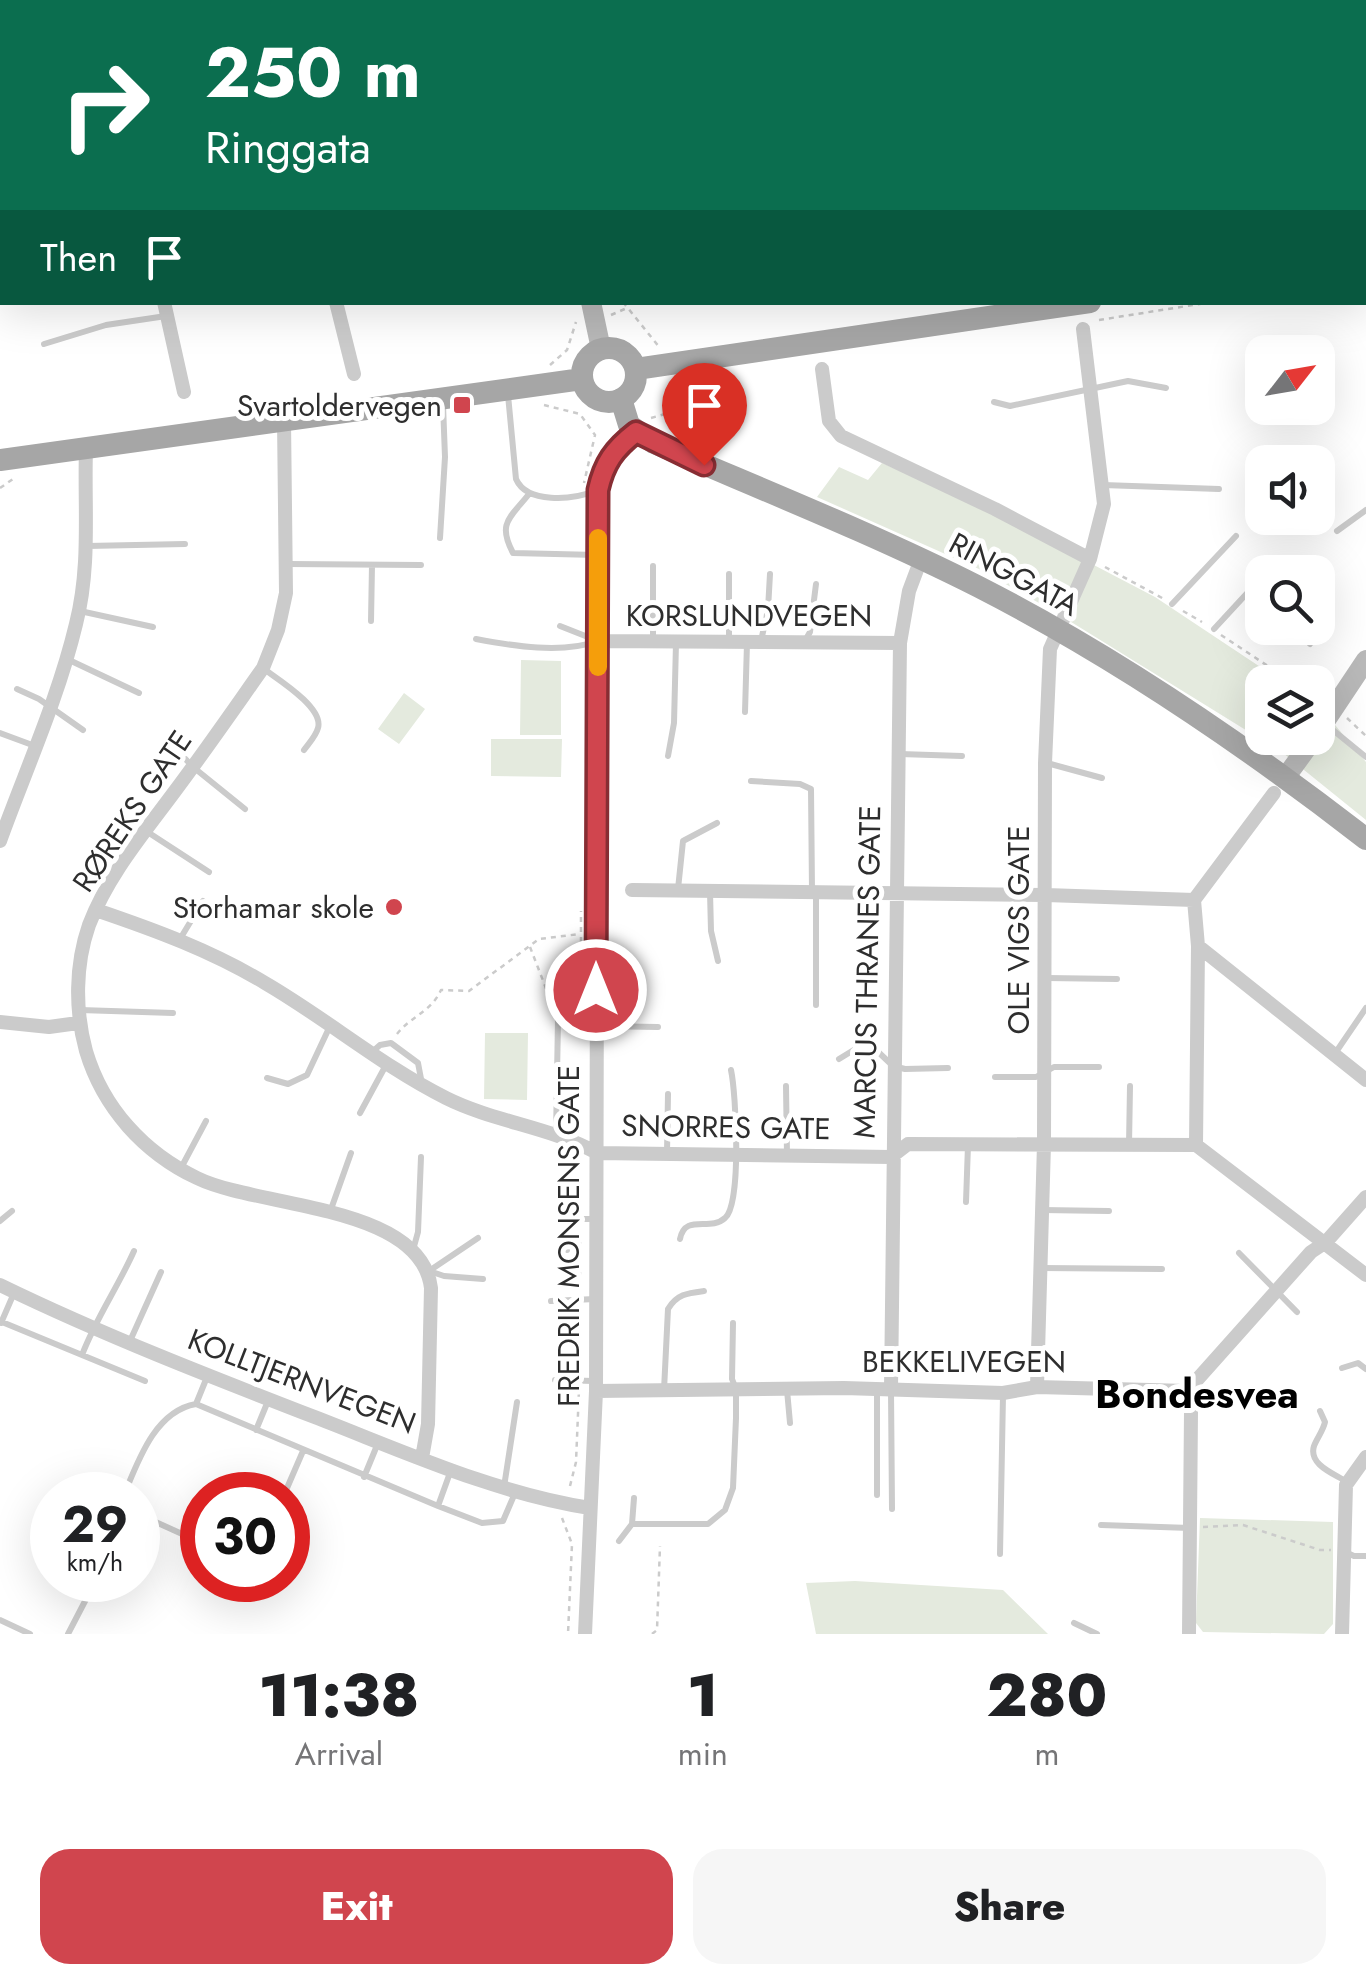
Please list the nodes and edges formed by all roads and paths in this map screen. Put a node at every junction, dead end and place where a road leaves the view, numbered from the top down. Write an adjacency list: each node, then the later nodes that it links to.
1 (337, 305): 15 (street)
2 (1173, 305): 6 (path)
3 (627, 307): 7 (path); 11 (path)
4 (165, 309): 9 (lane); 21 (street)
5 (584, 310): 10 (main road); 13 (path)
6 (1096, 311): 14 (main road)
7 (610, 316)
8 (1083, 328): 20 (street, OLE VIGS GATE)
9 (44, 344)
10 (601, 349): 14 (main road); 16 (main road)
11 (662, 350)
12 (822, 369): 46 (street)
13 (549, 370)
14 (636, 370): 23 (main road)
15 (354, 374)
16 (582, 378): 18 (main road); 23 (main road)
17 (682, 381): 26 (path)
18 (508, 388): 22 (main road); 37 (lane)
19 (1166, 388): 20 (lane)
20 (1091, 391): 24 (lane); 34 (street, OLE VIGS GATE)
21 (184, 392)
22 (443, 397): 27 (main road); 41 (lane)
23 (621, 399): 28 (main road)
24 (994, 402)
25 (536, 404): 30 (path)
26 (673, 411): 28 (path); 31 (path)
27 (284, 420): 32 (main road); 47 (street, RØREKS GATE)
28 (641, 426): 36 (street, FREDRIK MONSENS GATE); 45 (main road, RINGGATA)
29 (606, 432): 30 (path)
30 (595, 434): 36 (path)
31 (684, 435)
32 (86, 448): 33 (main road); 43 (street)
33 (0, 460)
34 (1102, 485): 35 (lane); 46 (street, OLE VIGS GATE)
35 (1219, 489)
36 (590, 492): 37 (lane); 44 (street, FREDRIK MONSENS GATE)
37 (529, 494): 44 (lane)
38 (1366, 510): 39 (lane)
39 (1337, 531)
40 (1236, 536): 55 (lane)
41 (440, 538)
42 (185, 544): 43 (lane)
43 (86, 546): 56 (street)
44 (598, 555): 63 (street, FREDRIK MONSENS GATE)
45 (921, 559): 61 (main road, RINGGATA); 69 (street, MARCUS THRANES GATE)
46 (1090, 560): 55 (path); 61 (street, OLE VIGS GATE)
47 (286, 564): 48 (lane); 73 (street, RØREKS GATE)
48 (372, 565): 49 (lane); 57 (lane)
49 (421, 565)
50 (653, 566): 64 (lane)
51 (729, 574): 66 (lane)
52 (770, 574): 67 (lane)
53 (816, 584): 68 (lane)
54 (1245, 595): 60 (lane)
55 (1172, 604): 60 (path)
56 (78, 611): 59 (lane); 70 (street)
57 (371, 621)
58 (560, 626): 63 (lane)
59 (153, 628)
60 (1214, 629): 72 (path)
61 (1056, 630): 90 (street, OLE VIGS GATE); 94 (main road, RINGGATA)
62 (476, 640): 63 (lane)
63 (598, 642): 64 (street, KORSLUNDVEGEN); 126 (street, FREDRIK MONSENS GATE)
64 (653, 642): 65 (street, KORSLUNDVEGEN)
65 (676, 642): 66 (street, KORSLUNDVEGEN); 87 (lane)
66 (729, 642): 67 (street, KORSLUNDVEGEN)
67 (754, 642): 68 (street, KORSLUNDVEGEN); 78 (lane)
68 (804, 642): 69 (street, KORSLUNDVEGEN)
69 (900, 644): 85 (street, MARCUS THRANES GATE)
70 (66, 658): 75 (lane); 77 (street)
71 (1366, 660): 76 (main road)
72 (1267, 665)
73 (263, 668): 84 (lane); 91 (street, RØREKS GATE)
74 (16, 689): 77 (lane)
75 (139, 692)
76 (1335, 706)
77 (51, 708): 79 (lane); 82 (street)
78 (745, 712)
79 (83, 730)
80 (0, 733): 82 (lane)
81 (1335, 740): 89 (lane)
82 (36, 747): 99 (street)
83 (176, 748): 91 (lane)
84 (304, 750)
85 (899, 754): 88 (lane); 105 (street, MARCUS THRANES GATE)
86 (1301, 755): 94 (main road)
87 (668, 756)
88 (962, 756)
89 (1366, 757)
90 (1046, 763): 92 (lane); 106 (street, OLE VIGS GATE)
91 (193, 767): 95 (lane); 97 (street, RØREKS GATE)
92 (1102, 778)
93 (751, 781): 104 (lane)
94 (1280, 786): 98 (main road, RINGGATA); 107 (street)
95 (245, 809)
96 (717, 823): 102 (lane)
97 (145, 830): 100 (lane); 110 (street, RØREKS GATE)
98 (1366, 839)
99 (0, 841)
100 (209, 872)
101 (632, 890): 102 (street)
102 (678, 890): 103 (street)
103 (710, 891): 104 (street); 115 (lane)
104 (814, 892): 105 (street); 119 (lane)
105 (897, 894): 106 (street); 133 (street, MARCUS THRANES GATE)
106 (1046, 895): 107 (street); 117 (street, OLE VIGS GATE)
107 (1194, 900): 114 (street)
108 (203, 901): 112 (lane)
109 (581, 901): 111 (path)
110 (96, 910): 112 (street, SNORRES GATE); 122 (street, RØREKS GATE)
111 (580, 934): 113 (path); 116 (path)
112 (180, 940): 125 (street, SNORRES GATE)
113 (529, 946): 123 (path); 128 (path)
114 (1198, 946): 130 (street); 151 (street)
115 (718, 961)
116 (581, 971)
117 (1045, 978): 118 (lane); 137 (street, OLE VIGS GATE)
118 (1117, 979)
119 (816, 1005)
120 (1366, 1008): 130 (lane)
121 (172, 1012): 122 (lane)
122 (78, 1017): 124 (street); 159 (street, RØREKS GATE)
123 (558, 1019): 147 (lane)
124 (0, 1022)
125 (330, 1025): 129 (street, SNORRES GATE); 139 (lane)
126 (596, 1026): 127 (lane); 153 (street, FREDRIK MONSENS GATE)
127 (658, 1027)
128 (391, 1044): 129 (lane); 141 (lane)
129 (370, 1053): 132 (street, SNORRES GATE)
130 (1334, 1054): 140 (street)
131 (838, 1059): 133 (lane)
132 (387, 1064): 141 (street, SNORRES GATE); 145 (lane)
133 (894, 1066): 135 (lane); 158 (street, MARCUS THRANES GATE)
134 (1099, 1067): 137 (lane)
135 (948, 1068)
136 (731, 1070): 155 (lane)
137 (1045, 1072): 138 (lane); 149 (street, OLE VIGS GATE)
138 (996, 1077)
139 (267, 1078)
140 (1366, 1080)
141 (422, 1085): 147 (street, SNORRES GATE)
142 (786, 1086): 156 (lane)
143 (1130, 1086): 150 (lane)
144 (668, 1094): 154 (lane)
145 (360, 1113)
146 (206, 1121): 159 (lane)
147 (556, 1137): 153 (street, SNORRES GATE)
148 (968, 1144): 149 (street, SNORRES GATE); 158 (street, SNORRES GATE); 161 (lane)
149 (1044, 1144): 150 (street, SNORRES GATE); 162 (street, OLE VIGS GATE)
150 (1129, 1146): 151 (street, SNORRES GATE)
151 (1196, 1146): 171 (street)
152 (352, 1152): 165 (lane)
153 (597, 1153): 154 (street, SNORRES GATE); 167 (street, FREDRIK MONSENS GATE)
154 (666, 1154): 155 (street, SNORRES GATE)
155 (735, 1156): 156 (street, SNORRES GATE); 170 (lane)
156 (787, 1156): 158 (street, SNORRES GATE)
157 (420, 1157): 174 (lane)
158 (892, 1157): 204 (street, MARCUS THRANES GATE)
159 (181, 1169): 165 (street, RØREKS GATE)
160 (1366, 1196): 171 (street)
161 (966, 1202)
162 (1040, 1210): 163 (lane); 176 (street, OLE VIGS GATE)
163 (1109, 1210)
164 (12, 1212): 168 (lane)
165 (330, 1213): 174 (street, RØREKS GATE)
166 (580, 1218): 167 (lane); 172 (lane); 186 (path)
167 (597, 1219): 187 (street, FREDRIK MONSENS GATE)
168 (0, 1221)
169 (478, 1238): 178 (lane)
170 (680, 1238)
171 (1326, 1242): 180 (street); 184 (street)
172 (567, 1250)
173 (134, 1251): 191 (lane)
174 (413, 1252): 178 (street, RØREKS GATE)
175 (1239, 1254): 184 (lane)
176 (1040, 1268): 177 (lane); 201 (street, OLE VIGS GATE)
177 (1162, 1269)
178 (429, 1271): 181 (lane); 217 (street)
179 (161, 1272): 192 (lane)
180 (1366, 1276)
181 (483, 1279)
182 (7, 1289): 190 (lane); 191 (street, KOLLTJERNVEGEN)
183 (704, 1291): 205 (lane)
184 (1276, 1292): 188 (lane); 206 (street)
185 (551, 1300): 186 (lane)
186 (580, 1300): 187 (lane); 199 (path)
187 (596, 1300): 200 (street, FREDRIK MONSENS GATE)
188 (1297, 1312)
189 (733, 1323): 203 (lane)
190 (1, 1324): 193 (lane)
191 (92, 1326): 192 (street, KOLLTJERNVEGEN); 193 (lane)
192 (130, 1342): 196 (street, KOLLTJERNVEGEN)
193 (82, 1355): 198 (lane)
194 (1342, 1368): 195 (lane)
195 (1366, 1368)
196 (208, 1375): 208 (street, KOLLTJERNVEGEN); 210 (lane)
197 (555, 1380): 199 (lane)
198 (145, 1381)
199 (579, 1381): 200 (lane); 226 (path)
200 (596, 1386): 205 (street, BEKKELIVEGEN); 228 (street, FREDRIK MONSENS GATE)
201 (1037, 1387): 206 (street, BEKKELIVEGEN); 207 (street, BEKKELIVEGEN)
202 (787, 1388): 203 (street, BEKKELIVEGEN); 204 (street, BEKKELIVEGEN); 212 (lane)
203 (736, 1389): 205 (street, BEKKELIVEGEN); 230 (lane)
204 (884, 1389): 207 (street, BEKKELIVEGEN); 224 (lane); 229 (lane)
205 (664, 1391)
206 (1188, 1391): 232 (street)
207 (1003, 1393): 236 (lane)
208 (269, 1400): 213 (lane); 214 (street, KOLLTJERNVEGEN)
209 (517, 1402): 223 (lane)
210 (196, 1404): 213 (lane); 219 (lane)
211 (1320, 1411): 222 (lane)
212 (790, 1424)
213 (256, 1430): 215 (lane)
214 (378, 1442): 217 (street, KOLLTJERNVEGEN); 221 (lane)
215 (303, 1451): 220 (lane); 221 (lane)
216 (1366, 1457): 222 (street)
217 (422, 1458): 218 (street, KOLLTJERNVEGEN)
218 (451, 1469): 223 (street, KOLLTJERNVEGEN); 227 (lane)
219 (134, 1472)
220 (294, 1472)
221 (364, 1477): 227 (lane)
222 (1347, 1482): 235 (street)
223 (510, 1490): 226 (street, KOLLTJERNVEGEN); 227 (lane)
224 (877, 1495)
225 (634, 1498): 230 (lane)
226 (562, 1504): 228 (street, KOLLTJERNVEGEN); 243 (path)
227 (438, 1506)
228 (590, 1508): 244 (street, FREDRIK MONSENS GATE)
229 (892, 1509)
230 (632, 1524): 233 (lane)
231 (1101, 1525): 232 (lane)
232 (1190, 1528): 235 (path); 247 (street)
233 (618, 1541)
234 (660, 1546): 245 (path)
235 (1342, 1550): 237 (lane); 248 (street)
236 (1000, 1554)
237 (1366, 1556)
238 (85, 1602): 242 (lane)
239 (0, 1620): 241 (lane)
240 (1074, 1623): 246 (lane)
241 (30, 1634)
242 (68, 1634)
243 (568, 1634)
244 (585, 1634)
245 (652, 1634)
246 (1097, 1634)
247 (1189, 1634)
248 (1342, 1634)

